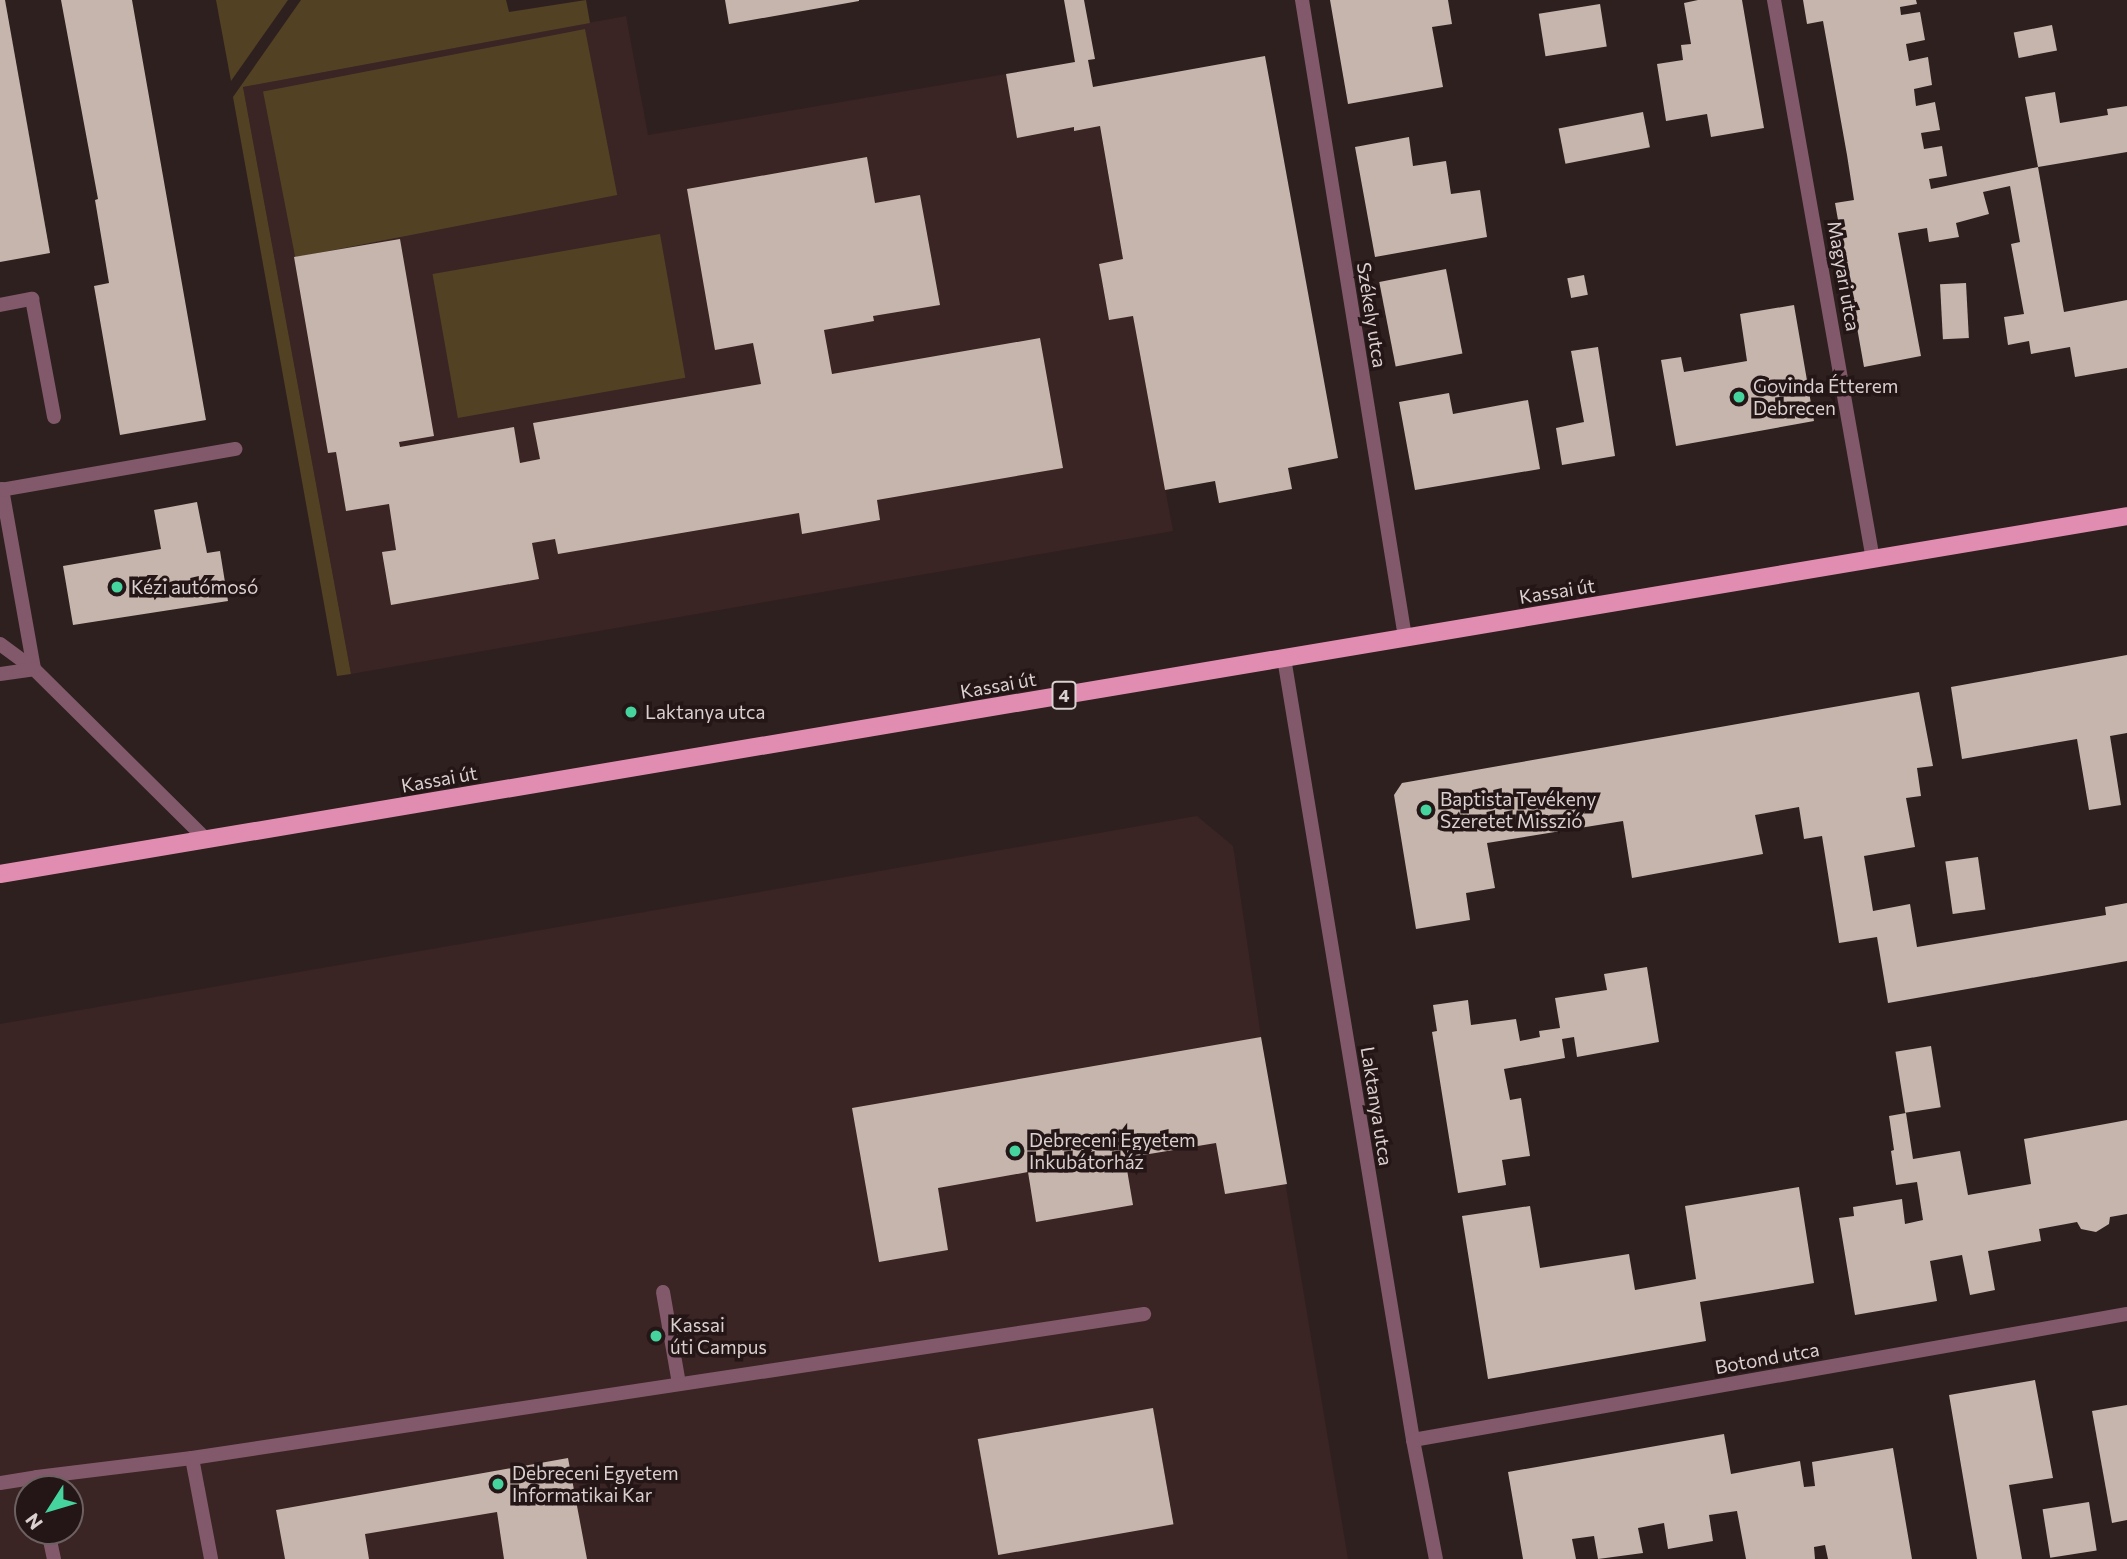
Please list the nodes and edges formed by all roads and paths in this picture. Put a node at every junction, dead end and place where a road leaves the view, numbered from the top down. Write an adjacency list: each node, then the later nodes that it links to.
1 (1302, 0): 9 (street, Székely utca)
2 (1774, 0): 8 (street, Magyari utca)
3 (0, 305): 4 (street)
4 (54, 416)
5 (235, 449): 6 (street)
6 (1, 490): 12 (street)
7 (2127, 516): 8 (main road, Kassai út / 4)
8 (1873, 560): 9 (main road, Kassai út / 4)
9 (1405, 637): 11 (main road, Kassai út / 4)
10 (0, 644): 12 (street)
11 (1284, 658): 14 (main road, Kassai út / 4); 20 (street, Laktanya utca)
12 (34, 669): 13 (street); 14 (street)
13 (0, 674)
14 (207, 840): 15 (main road, Kassai út / 4)
15 (0, 874)
16 (663, 1292): 19 (street)
17 (1144, 1314): 19 (street)
18 (2127, 1314): 20 (street, Botond utca)
19 (679, 1384): 21 (street)
20 (1413, 1440): 24 (street, Laktanya utca)
21 (192, 1458): 22 (street); 23 (street)
22 (84, 1476)
23 (211, 1559)
24 (1436, 1559)

